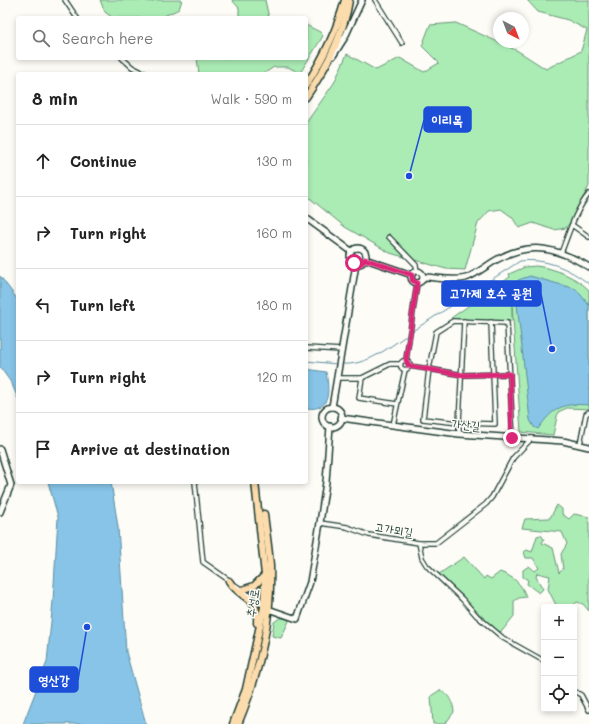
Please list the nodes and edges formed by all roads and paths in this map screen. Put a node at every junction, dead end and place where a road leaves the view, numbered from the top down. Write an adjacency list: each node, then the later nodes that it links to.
1 (65, 0): 7 (street)
2 (340, 0): 8 (main road)
3 (345, 0): 8 (main road)
4 (349, 0): 11 (main road)
5 (362, 0): 11 (street)
6 (375, 0): 9 (street)
7 (76, 16)
8 (338, 23): 13 (main road)
9 (402, 43)
10 (124, 60): 12 (street)
11 (324, 68): 14 (main road)
12 (142, 72)
13 (308, 82)
14 (308, 94)
15 (589, 194): 17 (street)
16 (308, 220): 20 (street)
17 (572, 225): 19 (street); 21 (street)
18 (389, 237): 25 (street)
19 (589, 237)
20 (351, 252): 22 (street); 23 (street)
21 (561, 253): 24 (street); 27 (street)
22 (365, 259): 23 (street); 26 (street)
23 (356, 264): 32 (street)
24 (589, 267)
25 (417, 271): 26 (street); 27 (street)
26 (412, 275): 28 (street)
27 (423, 277): 28 (street)
28 (417, 283): 33 (street)
29 (464, 321): 30 (street); 36 (street); 40 (street)
30 (491, 322): 38 (street); 39 (street)
31 (308, 348): 32 (street)
32 (342, 350): 41 (street)
33 (406, 360): 34 (street); 35 (street)
34 (400, 364): 37 (street); 42 (street)
35 (409, 366): 36 (street); 37 (street)
36 (429, 369): 40 (street); 47 (street)
37 (404, 370): 43 (street)
38 (493, 374): 39 (street); 40 (street); 47 (street)
39 (510, 374): 51 (street)
40 (463, 375): 47 (street)
41 (337, 378): 42 (street); 44 (street)
42 (362, 378): 43 (street)
43 (397, 404): 48 (street)
44 (332, 407): 46 (street); 49 (street)
45 (589, 412): 53 (street)
46 (341, 418): 48 (street, 가산길); 49 (street)
47 (459, 423): 50 (street)
48 (393, 425): 50 (street, 가산길)
49 (330, 426): 60 (street)
50 (459, 434): 51 (street, 가산길)
51 (512, 438): 52 (street, 가산길)
52 (532, 438): 53 (street, 가산길); 61 (street)
53 (580, 444): 54 (street, 가산길)
54 (589, 447)
55 (0, 449): 59 (street)
56 (196, 484): 63 (street)
57 (255, 484): 62 (main road, 추성로)
58 (259, 484): 65 (main road, 추성로)
59 (0, 512)
60 (320, 523): 61 (street, 고가뫼길); 65 (street)
61 (419, 543): 66 (street, 고가뫼길)
62 (265, 575): 64 (main road); 65 (main road, 추성로)
63 (229, 581): 64 (street); 67 (main road)
64 (242, 590): 65 (street)
65 (266, 608): 67 (main road, 추성로); 71 (main road, 추성로)
66 (541, 659)
67 (249, 676): 70 (main road, 추성로)
68 (577, 693): 69 (street)
69 (589, 710)
70 (233, 724)
71 (238, 724)

